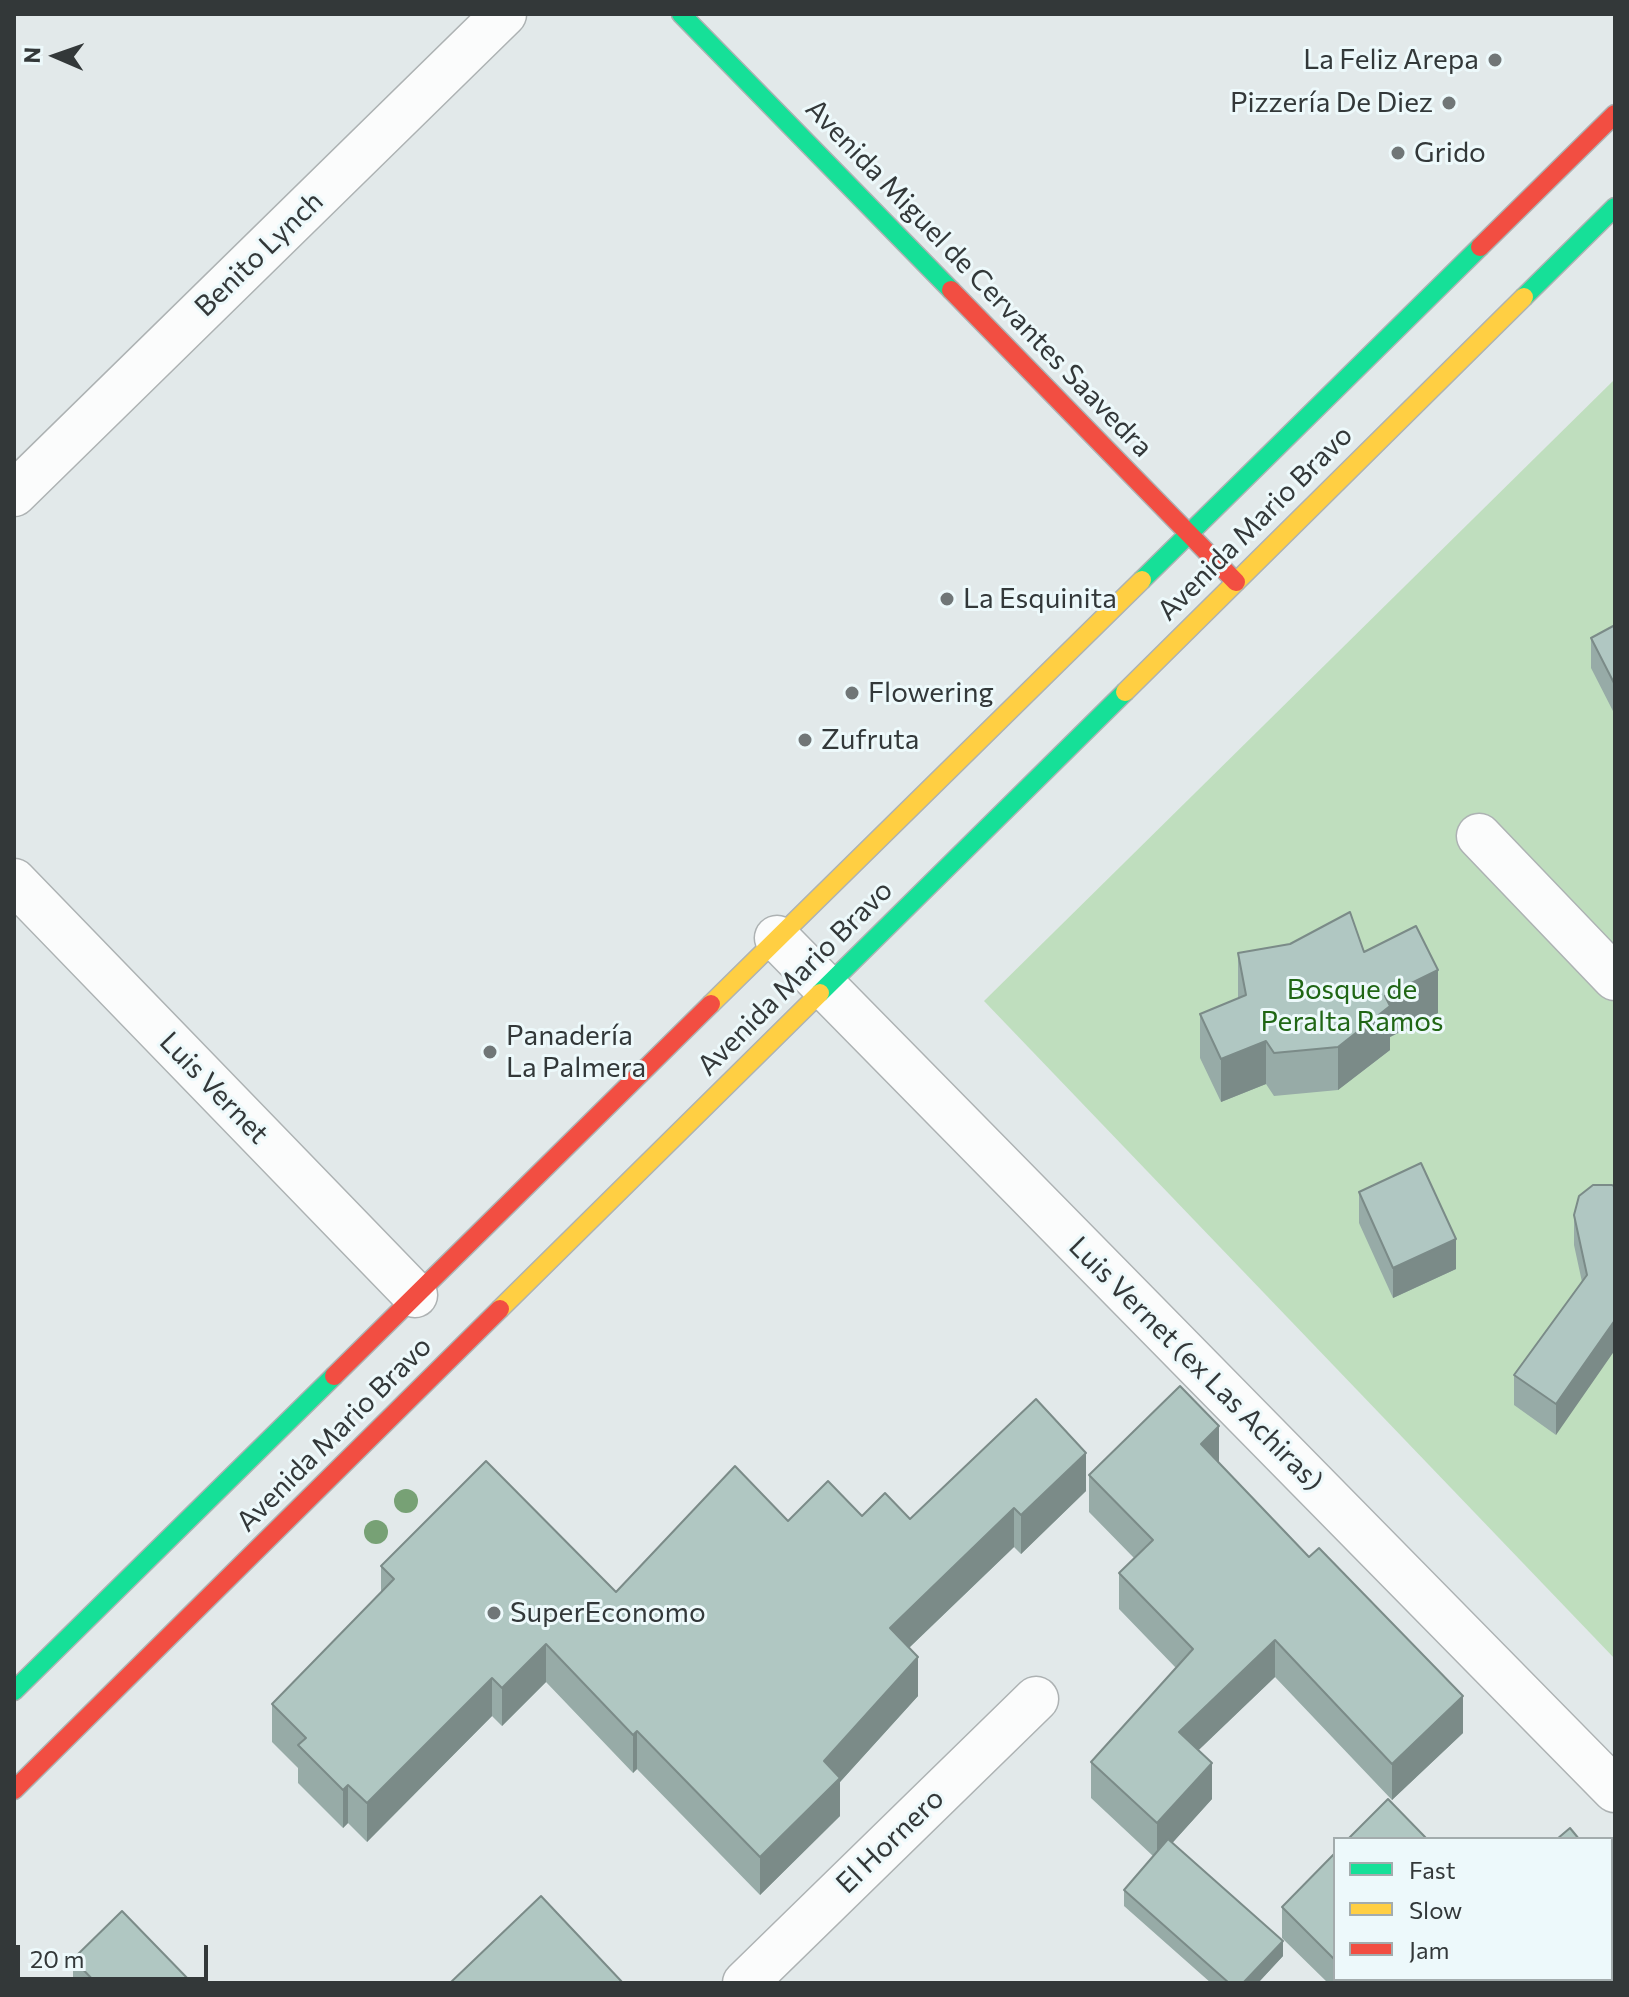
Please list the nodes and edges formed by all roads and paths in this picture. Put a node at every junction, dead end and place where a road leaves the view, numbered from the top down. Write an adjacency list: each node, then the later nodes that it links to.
1 (504, 14): 5 (street, Benito Lynch)
2 (681, 14): 6 (main road, Avenida Miguel de Cervantes Saavedra)
3 (1615, 114): 6 (main road, Avenida Mario Bravo)
4 (1615, 207): 7 (main road, Avenida Mario Bravo)
5 (14, 494)
6 (1189, 534): 7 (main road, Avenida Miguel de Cervantes Saavedra); 10 (main road, Avenida Mario Bravo)
7 (1236, 582): 12 (main road, Avenida Mario Bravo)
8 (1479, 836): 11 (street)
9 (14, 881): 13 (street, Luis Vernet)
10 (777, 938): 12 (street, Luis Vernet (ex Las Achiras)); 13 (main road, Avenida Mario Bravo)
11 (1615, 978)
12 (826, 987): 16 (main road, Avenida Mario Bravo); 17 (street, Luis Vernet (ex Las Achiras))
13 (415, 1295): 14 (main road, Avenida Mario Bravo)
14 (14, 1691)
15 (1036, 1699): 18 (street, El Hornero)
16 (14, 1790)
17 (1615, 1790)
18 (745, 1983)

